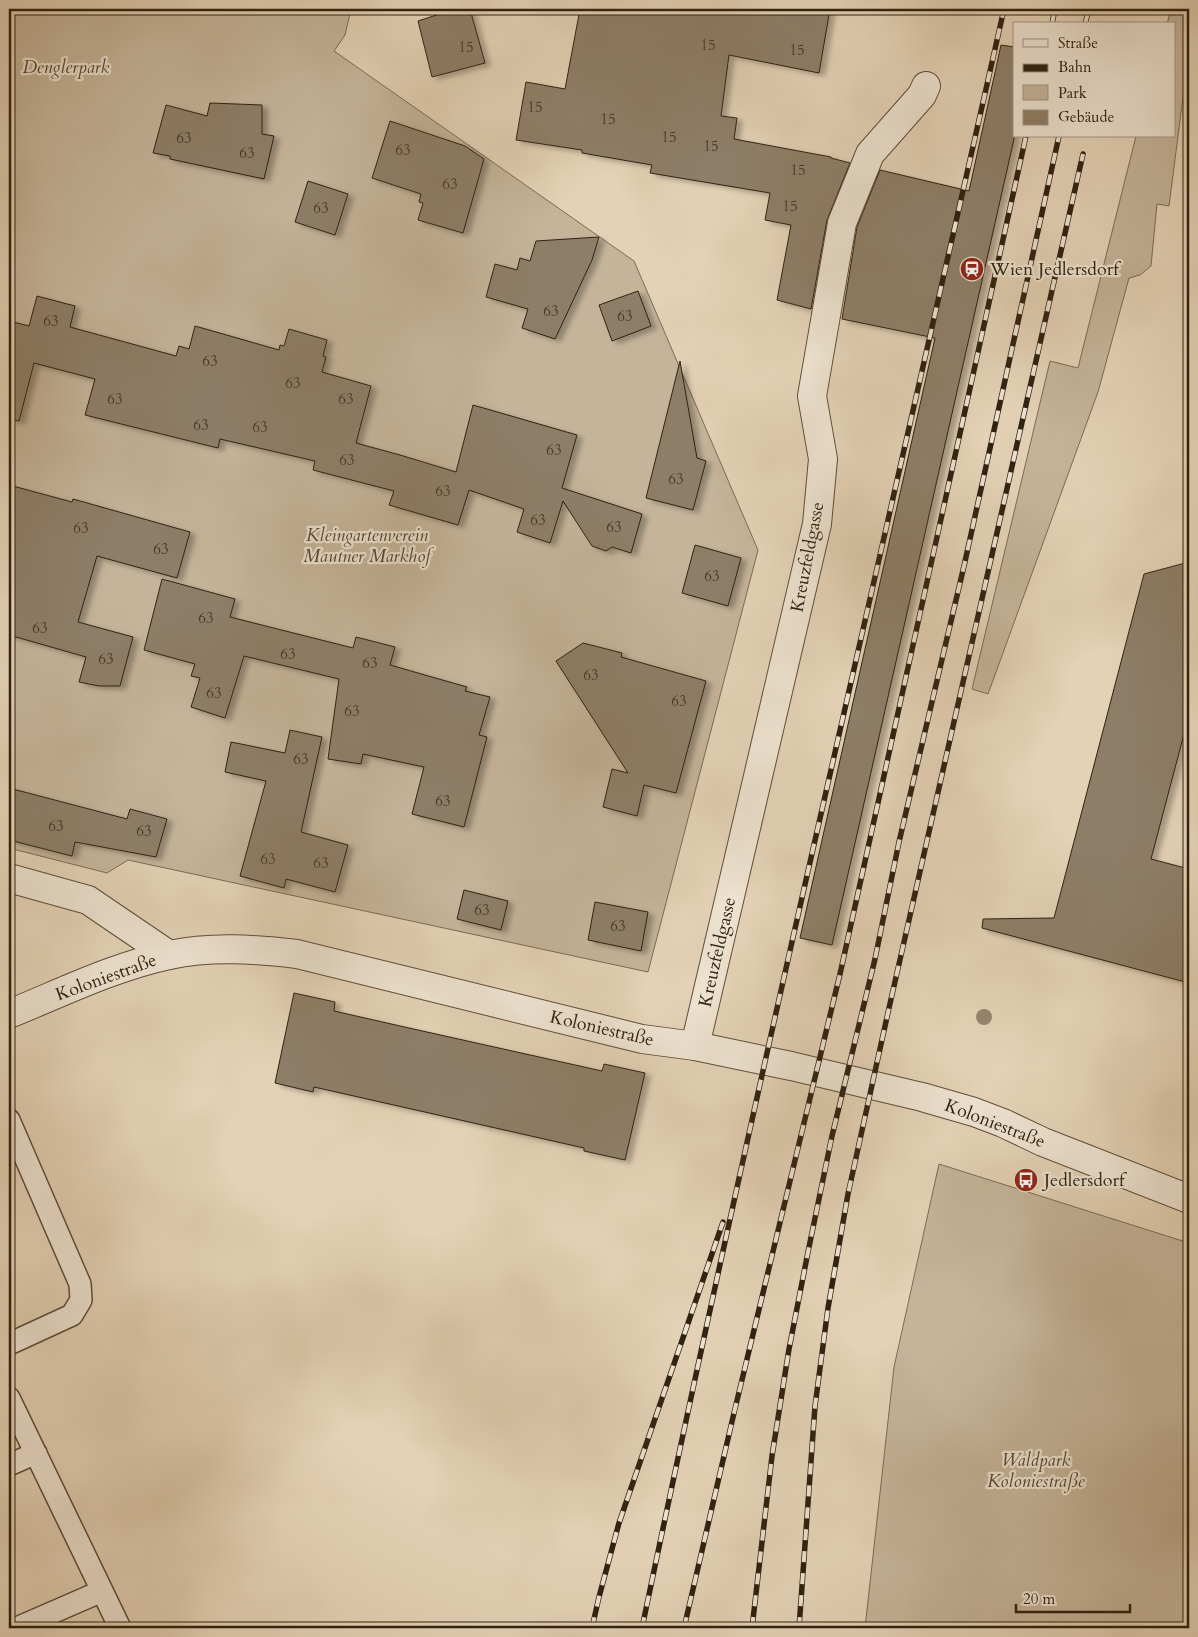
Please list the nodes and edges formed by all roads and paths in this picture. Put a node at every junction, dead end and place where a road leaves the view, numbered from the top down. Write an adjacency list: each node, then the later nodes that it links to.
1 (926, 86): 5 (street, Kreuzfeldgasse)
2 (9, 878): 3 (street)
3 (169, 955): 4 (street, Koloniestraße); 5 (street, Koloniestraße)
4 (9, 1014)
5 (695, 1046): 7 (street, Koloniestraße)
6 (9, 1120): 8 (lane)
7 (1189, 1199)
8 (9, 1344)
9 (9, 1398): 10 (lane)
10 (36, 1454): 11 (lane); 12 (lane)
11 (9, 1465)
12 (102, 1591): 13 (lane); 14 (lane)
13 (17, 1628)
14 (120, 1628)

